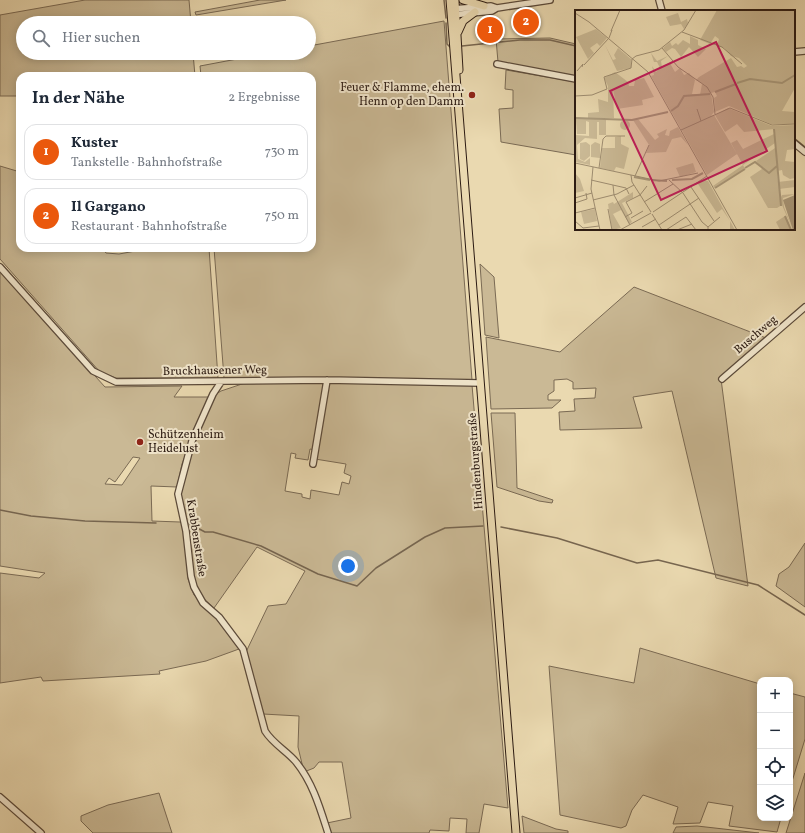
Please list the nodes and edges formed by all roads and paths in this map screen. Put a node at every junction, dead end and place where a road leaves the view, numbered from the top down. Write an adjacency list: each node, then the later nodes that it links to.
1 (450, 0): 9 (main road, Hindenburgstraße)
2 (454, 0): 9 (main road, Hindenburgstraße)
3 (463, 0): 6 (main road)
4 (550, 0): 7 (street)
5 (659, 0): 8 (street)
6 (484, 6): 7 (street); 9 (street)
7 (497, 8): 10 (street)
8 (662, 10)
9 (453, 12): 10 (street); 11 (main road, Hindenburgstraße); 16 (main road, Hindenburgstraße)
10 (475, 12): 11 (main road)
11 (457, 36): 16 (main road, Hindenburgstraße)
12 (805, 51): 13 (street)
13 (795, 52)
14 (497, 64): 15 (street)
15 (575, 79)
16 (458, 86): 24 (main road, Hindenburgstraße)
17 (795, 144): 18 (street)
18 (805, 152)
19 (0, 267): 23 (street, Bruckhausener Weg)
20 (805, 307): 21 (street, Buschweg)
21 (722, 379)
22 (327, 380): 23 (street, Bruckhausener Weg); 24 (street, Bruckhausener Weg); 25 (street)
23 (221, 382): 28 (street, Krabbenstraße)
24 (480, 383): 29 (main road, Hindenburgstraße)
25 (313, 464)
26 (0, 797): 27 (street)
27 (41, 833)
28 (328, 833)
29 (516, 833)

